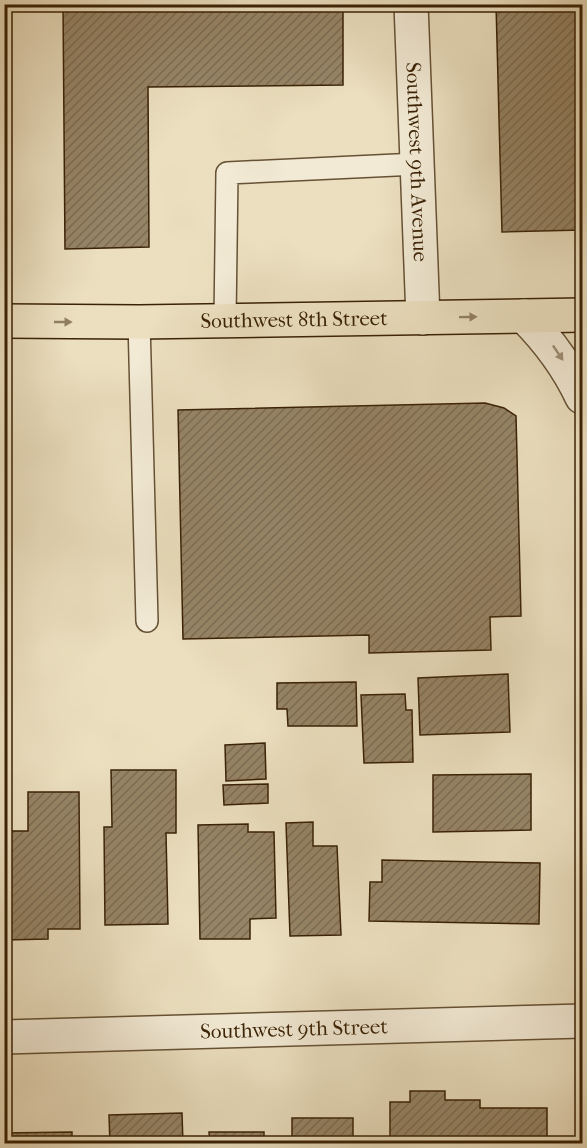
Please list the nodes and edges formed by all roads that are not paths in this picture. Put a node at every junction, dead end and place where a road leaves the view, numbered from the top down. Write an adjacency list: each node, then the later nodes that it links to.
1 (411, 4): 2 (street, Southwest 9th Avenue)
2 (417, 164): 5 (street, Southwest 9th Avenue); 6 (lane)
3 (582, 315): 4 (main road, Southwest 8th Street)
4 (524, 316): 5 (main road, Southwest 8th Street, one-way to 4); 9 (street, one-way to 9)
5 (423, 318): 6 (main road, Southwest 8th Street)
6 (225, 320): 8 (main road, Southwest 8th Street)
7 (4, 321): 8 (main road, Southwest 8th Street, one-way to 8)
8 (139, 322): 10 (lane)
9 (582, 397)
10 (147, 621)
11 (582, 1021): 12 (street, Southwest 9th Street)
12 (4, 1037)

